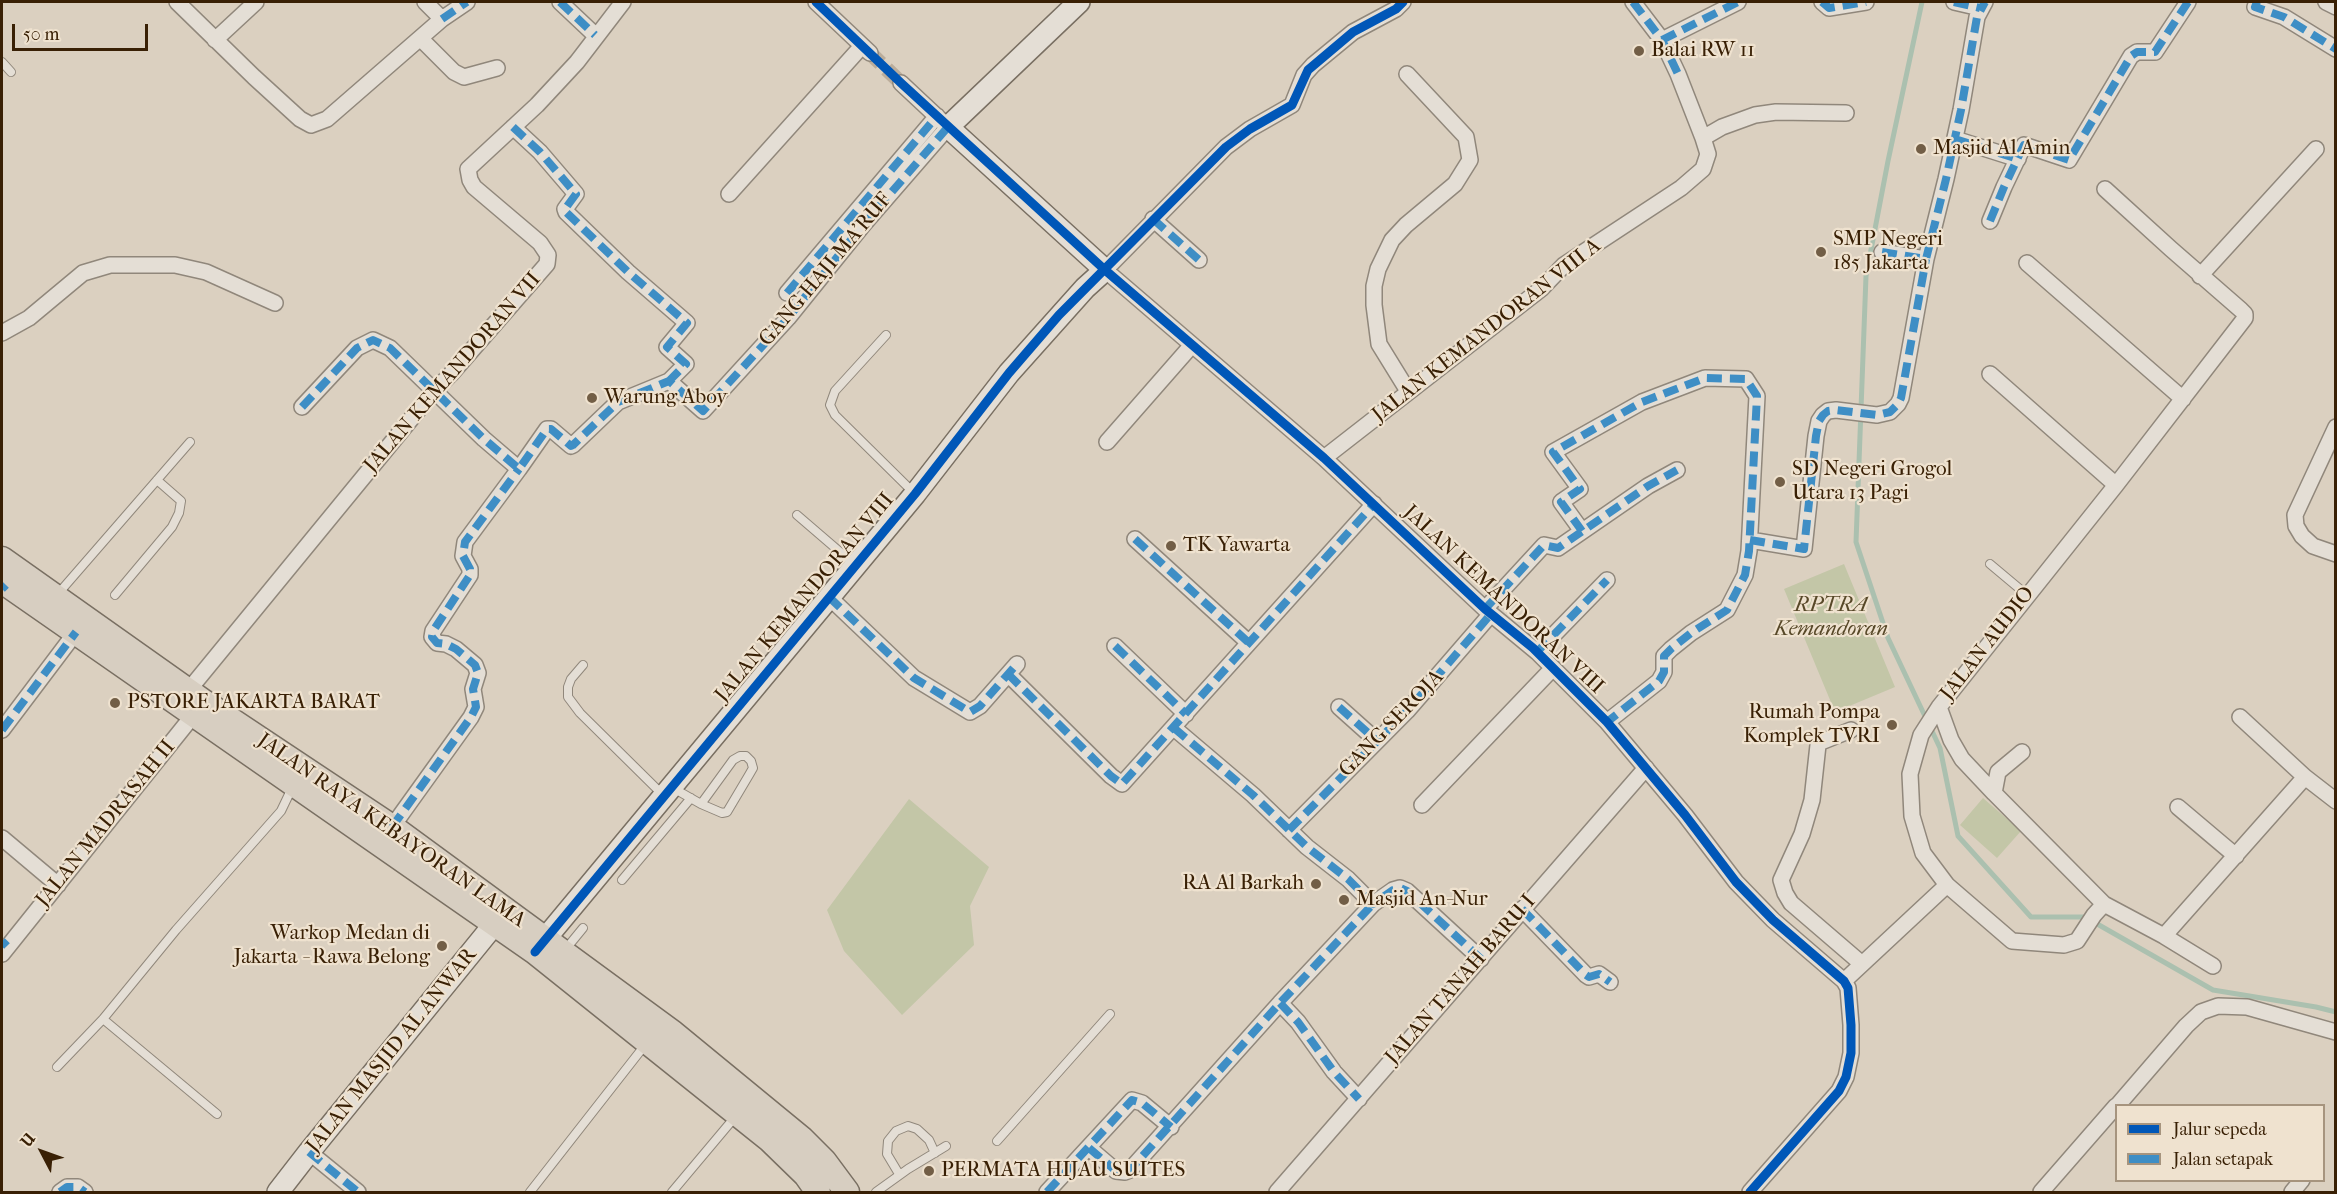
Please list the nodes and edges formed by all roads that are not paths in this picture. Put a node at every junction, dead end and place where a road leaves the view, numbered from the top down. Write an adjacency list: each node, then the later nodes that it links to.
1 (177, 2): 23 (street)
2 (256, 2): 23 (street)
3 (425, 2): 20 (street)
4 (466, 2): 20 (street)
5 (560, 2): 21 (street)
6 (623, 2): 21 (street, JALAN KEMANDORAN VII)
7 (816, 2): 39 (street)
8 (1079, 2): 32 (street)
9 (1403, 2): 40 (street, JALAN KEMANDORAN VIII)
10 (1633, 2): 24 (street, JALAN KEMANDORAN VIII A)
11 (1738, 2): 24 (street)
12 (1822, 2): 13 (street)
13 (1866, 2)
14 (1953, 2): 18 (street)
15 (2188, 2): 37 (street)
16 (2257, 2): 25 (street)
17 (2326, 2): 19 (street)
18 (1983, 5): 35 (street)
19 (2336, 7)
20 (442, 19): 22 (street)
21 (595, 35): 33 (street, JALAN KEMANDORAN VII)
22 (421, 39): 23 (street); 27 (street)
23 (215, 40)
24 (1662, 40): 34 (street, JALAN KEMANDORAN VIII A)
25 (2336, 49)
26 (2, 62): 28 (lane)
27 (497, 68)
28 (11, 72)
29 (1407, 74): 56 (street)
30 (901, 83): 32 (street)
31 (1845, 113): 34 (street)
32 (943, 122): 46 (street, JALAN KEMANDORAN VIII); 48 (street); 54 (street, GANG HAJI MA'RUF)
33 (513, 127): 54 (street); 55 (street, JALAN KEMANDORAN VII)
34 (1703, 138): 56 (street, JALAN KEMANDORAN VIII A)
35 (1955, 139): 37 (street); 43 (street)
36 (2316, 149): 47 (street)
37 (2018, 159): 41 (street)
38 (2105, 189): 47 (street)
39 (729, 194)
40 (1153, 219): 44 (street); 46 (street, JALAN KEMANDORAN VIII)
41 (1990, 221)
42 (1882, 252): 43 (street)
43 (1926, 259): 72 (street)
44 (1199, 260)
45 (2026, 263): 57 (street)
46 (1105, 270): 52 (street, JALAN KEMANDORAN VIII); 67 (street, JALAN KEMANDORAN VIII)
47 (2200, 276): 57 (street, JALAN AUDIO)
48 (787, 293)
49 (275, 303): 50 (street)
50 (2, 333)
51 (886, 335): 67 (lane)
52 (1192, 345): 61 (street); 62 (street, JALAN KEMANDORAN VIII)
53 (1990, 374): 66 (street)
54 (669, 381): 63 (street)
55 (434, 391): 58 (street); 63 (street); 89 (street, JALAN KEMANDORAN VII)
56 (1408, 391): 62 (street, JALAN KEMANDORAN VIII A)
57 (2183, 399): 66 (street, JALAN AUDIO)
58 (302, 407)
59 (2336, 427): 73 (street)
60 (190, 442): 65 (lane)
61 (1107, 442)
62 (1324, 458): 68 (street, JALAN KEMANDORAN VIII)
63 (519, 469): 110 (street)
64 (1677, 470): 70 (street)
65 (157, 480): 78 (lane); 81 (lane)
66 (2116, 485): 79 (street, JALAN AUDIO)
67 (915, 494): 75 (street, JALAN KEMANDORAN VIII)
68 (1374, 504): 82 (street, JALAN KEMANDORAN VIII); 84 (street)
69 (797, 515): 75 (lane)
70 (1582, 531): 72 (street); 82 (street, GANG SEROJA)
71 (1135, 539): 84 (street)
72 (1750, 540): 94 (street)
73 (2336, 555)
74 (1990, 564): 79 (lane)
75 (856, 565): 80 (street, JALAN KEMANDORAN VIII)
76 (4, 568): 81 (main road, JALAN RAYA KEBAYORAN LAMA)
77 (1607, 580): 86 (street)
78 (115, 595)
79 (2027, 595): 91 (street, JALAN AUDIO)
80 (829, 597): 95 (street); 103 (street, JALAN KEMANDORAN VIII)
81 (43, 599): 83 (main road, JALAN RAYA KEBAYORAN LAMA); 89 (main road, JALAN RAYA KEBAYORAN LAMA)
82 (1488, 611): 86 (street, JALAN KEMANDORAN VIII); 98 (street, GANG SEROJA)
83 (76, 632): 89 (main road, JALAN RAYA KEBAYORAN LAMA); 96 (street)
84 (1248, 642): 92 (street)
85 (1115, 646): 92 (street)
86 (1537, 652): 88 (street, JALAN KEMANDORAN VIII)
87 (582, 665): 103 (lane)
88 (1553, 668): 94 (street, JALAN KEMANDORAN VIII); 108 (street)
89 (191, 703): 101 (main road, JALAN RAYA KEBAYORAN LAMA); 115 (street, JALAN MADRASAH II)
90 (1339, 707): 98 (street)
91 (1936, 711): 104 (street); 116 (street, JALAN AUDIO)
92 (1186, 714): 95 (street)
93 (2240, 717): 102 (street)
94 (1607, 722): 100 (street, JALAN KEMANDORAN VIII)
95 (1174, 728): 111 (street)
96 (2, 730)
97 (1851, 730): 126 (street)
98 (1377, 741): 111 (street, GANG SEROJA)
99 (2022, 752): 104 (street)
100 (1646, 768): 118 (street, JALAN TANAH BARU I); 128 (street, JALAN KEMANDORAN VIII)
101 (299, 776): 110 (main road, JALAN RAYA KEBAYORAN LAMA); 132 (lane)
102 (2305, 777): 106 (street); 113 (street)
103 (667, 790): 105 (lane); 124 (street, JALAN KEMANDORAN VIII)
104 (1994, 793): 119 (street)
105 (691, 798): 107 (lane); 114 (lane)
106 (2336, 801)
107 (701, 804): 107 (lane)
108 (1422, 805)
109 (2178, 807): 113 (street)
110 (376, 824): 120 (main road, JALAN RAYA KEBAYORAN LAMA)
111 (1289, 830): 117 (street)
112 (2, 838): 115 (street)
113 (2236, 856): 122 (street)
114 (622, 880)
115 (58, 885): 123 (street, JALAN MADRASAH II)
116 (1947, 885): 119 (street, JALAN AUDIO); 126 (street)
117 (1373, 904): 125 (street); 130 (street)
118 (1522, 909): 125 (street, JALAN TANAH BARU I); 129 (street)
119 (2099, 910): 122 (street)
120 (501, 917): 124 (main road, JALAN RAYA KEBAYORAN LAMA); 145 (street, JALAN MASJID AL ANWAR)
121 (583, 928): 124 (lane)
122 (2164, 936): 127 (street)
123 (3, 947)
124 (549, 952): 134 (main road, JALAN RAYA KEBAYORAN LAMA)
125 (1481, 959): 136 (street, JALAN TANAH BARU I)
126 (1862, 964): 128 (street)
127 (2213, 966)
128 (1844, 981): 159 (street)
129 (1610, 982)
130 (1280, 1003): 136 (street); 141 (street)
131 (1110, 1014): 142 (lane)
132 (103, 1019): 135 (lane); 140 (lane)
133 (2336, 1032): 137 (street)
134 (660, 1042): 138 (main road, JALAN RAYA KEBAYORAN LAMA); 152 (lane)
135 (57, 1067)
136 (1359, 1099): 158 (street, JALAN TANAH BARU I)
137 (2119, 1104)
138 (745, 1106): 153 (lane); 154 (main road, JALAN RAYA KEBAYORAN LAMA); 155 (main road, JALAN RAYA KEBAYORAN LAMA)
139 (2115, 1108): 160 (street)
140 (217, 1114)
141 (1171, 1127): 144 (street); 144 (street)
142 (997, 1141)
143 (946, 1146): 146 (lane)
144 (1089, 1148): 157 (street)
145 (309, 1152): 150 (street, JALAN MASJID AL ANWAR); 151 (street)
146 (935, 1153): 147 (lane); 147 (lane)
147 (899, 1174): 156 (lane)
148 (60, 1192): 149 (street)
149 (86, 1192)
150 (278, 1192)
151 (358, 1192)
152 (530, 1192)
153 (672, 1192)
154 (818, 1192)
155 (847, 1192)
156 (876, 1192)
157 (1047, 1192)
158 (1277, 1192)
159 (1750, 1192)
160 (2041, 1192)

